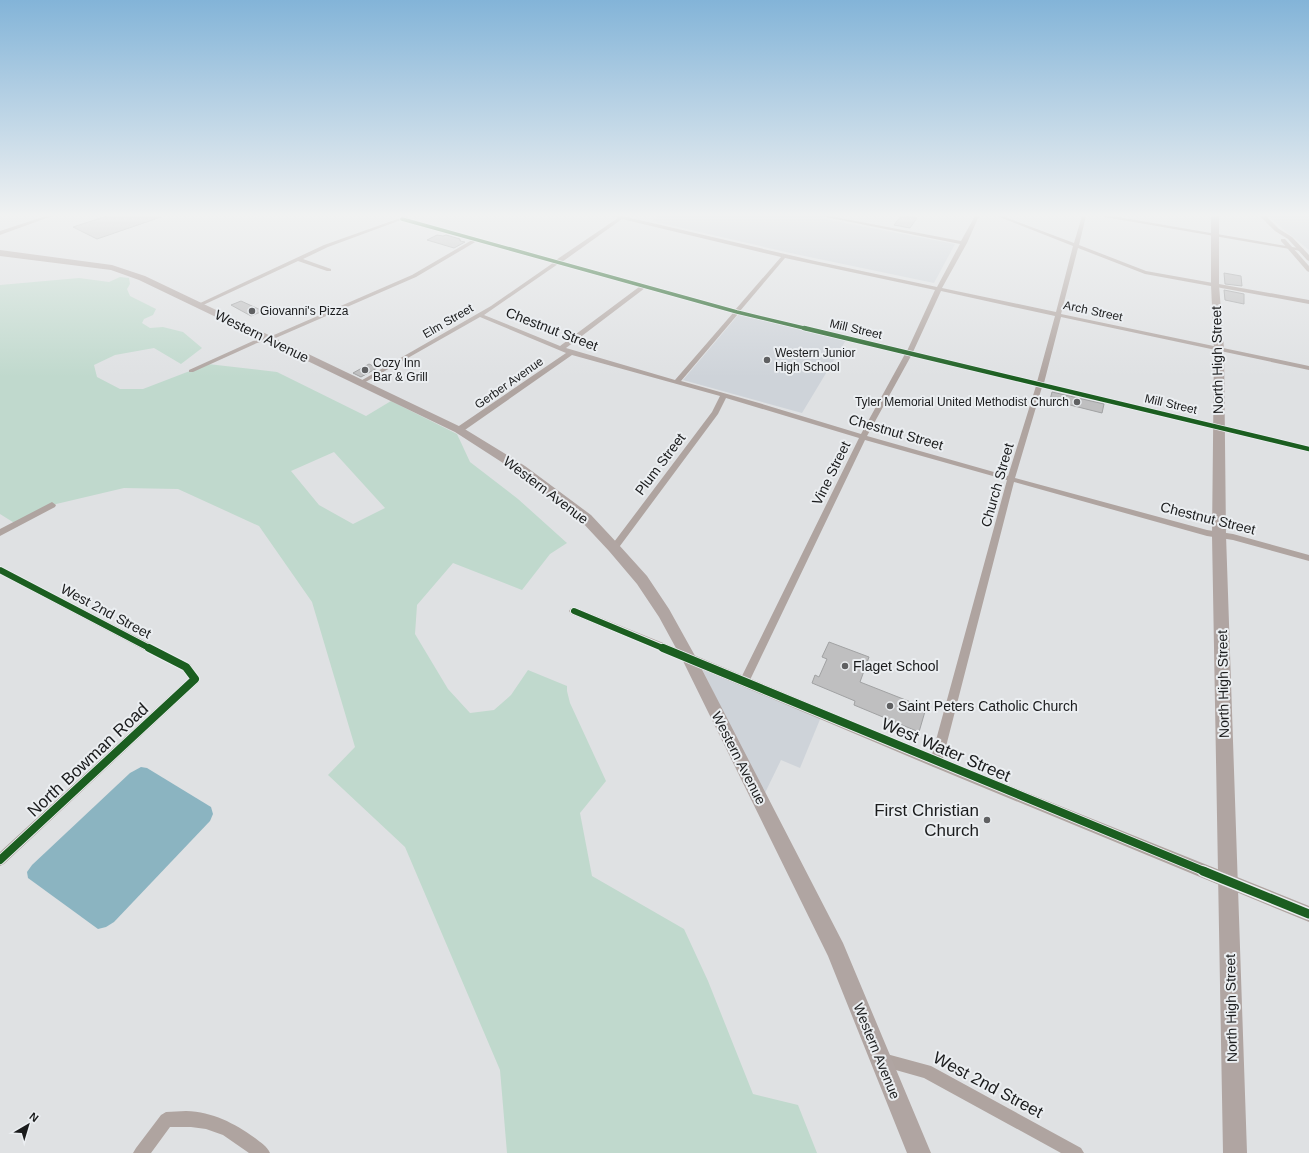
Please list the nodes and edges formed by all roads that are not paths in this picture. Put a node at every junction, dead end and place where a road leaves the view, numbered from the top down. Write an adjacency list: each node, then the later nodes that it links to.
1 (117, 270): 16 (main road, Western Avenue)
2 (275, 270): 16 (street)
3 (425, 270): 20 (street)
4 (547, 270): 18 (street, Elm Street)
5 (586, 270): 13 (street, Mill Street)
6 (772, 270): 17 (street)
7 (849, 270): 14 (street, Arch Street)
8 (949, 270): 14 (street, Vine Street)
9 (1070, 270): 19 (street, Church Street)
10 (1140, 270): 12 (street)
11 (1215, 270): 12 (main road, North High Street)
12 (1215, 285): 15 (street); 21 (main road, North High Street)
13 (644, 286): 17 (street, Mill Street); 22 (street)
14 (939, 289): 19 (street, Arch Street); 24 (street, Vine Street)
15 (1309, 302)
16 (199, 305): 20 (main road, Western Avenue)
17 (737, 312): 24 (street, Mill Street); 27 (street)
18 (480, 315): 22 (street, Chestnut Street); 28 (street, Elm Street)
19 (1058, 315): 21 (street, Arch Street); 29 (street, Church Street)
20 (268, 339): 26 (street); 28 (main road, Western Avenue)
21 (1219, 348): 25 (street, Arch Street); 31 (main road, North High Street)
22 (561, 349): 23 (street, Chestnut Street)
23 (571, 353): 27 (street, Chestnut Street); 32 (street, Gerber Avenue)
24 (908, 353): 29 (street, Mill Street); 33 (street, Vine Street)
25 (1309, 368)
26 (191, 371)
27 (676, 382): 30 (street, Chestnut Street)
28 (360, 383): 32 (main road, Western Avenue)
29 (1040, 384): 31 (street, Mill Street); 35 (street, Church Street)
30 (724, 395): 33 (street, Chestnut Street); 39 (street, Plum Street)
31 (1218, 426): 34 (street, Mill Street); 38 (main road, North High Street)
32 (459, 430): 39 (main road, Western Avenue)
33 (863, 437): 35 (street, Chestnut Street); 45 (street, Vine Street)
34 (1309, 449)
35 (1011, 478): 38 (street, Chestnut Street); 46 (street, Church Street)
36 (52, 505): 37 (street)
37 (0, 533)
38 (1219, 535): 40 (street, Chestnut Street); 48 (main road, North High Street)
39 (614, 548): 43 (main road, Western Avenue)
40 (1309, 558)
41 (0, 570): 44 (street, West 2nd Street)
42 (574, 611): 43 (street, West Water Street)
43 (689, 658): 45 (street, West Water Street); 50 (main road, Western Avenue)
44 (195, 679): 47 (street, North Bowman Road)
45 (745, 680): 46 (street, West Water Street)
46 (936, 762): 48 (street, West Water Street)
47 (0, 860)
48 (1228, 882): 49 (street, West Water Street); 55 (main road, North High Street)
49 (1309, 914)
50 (879, 1059): 53 (main road, Western Avenue); 54 (street, West 2nd Street)
51 (141, 1153): 52 (street)
52 (262, 1153)
53 (919, 1153)
54 (1076, 1153)
55 (1235, 1153)

